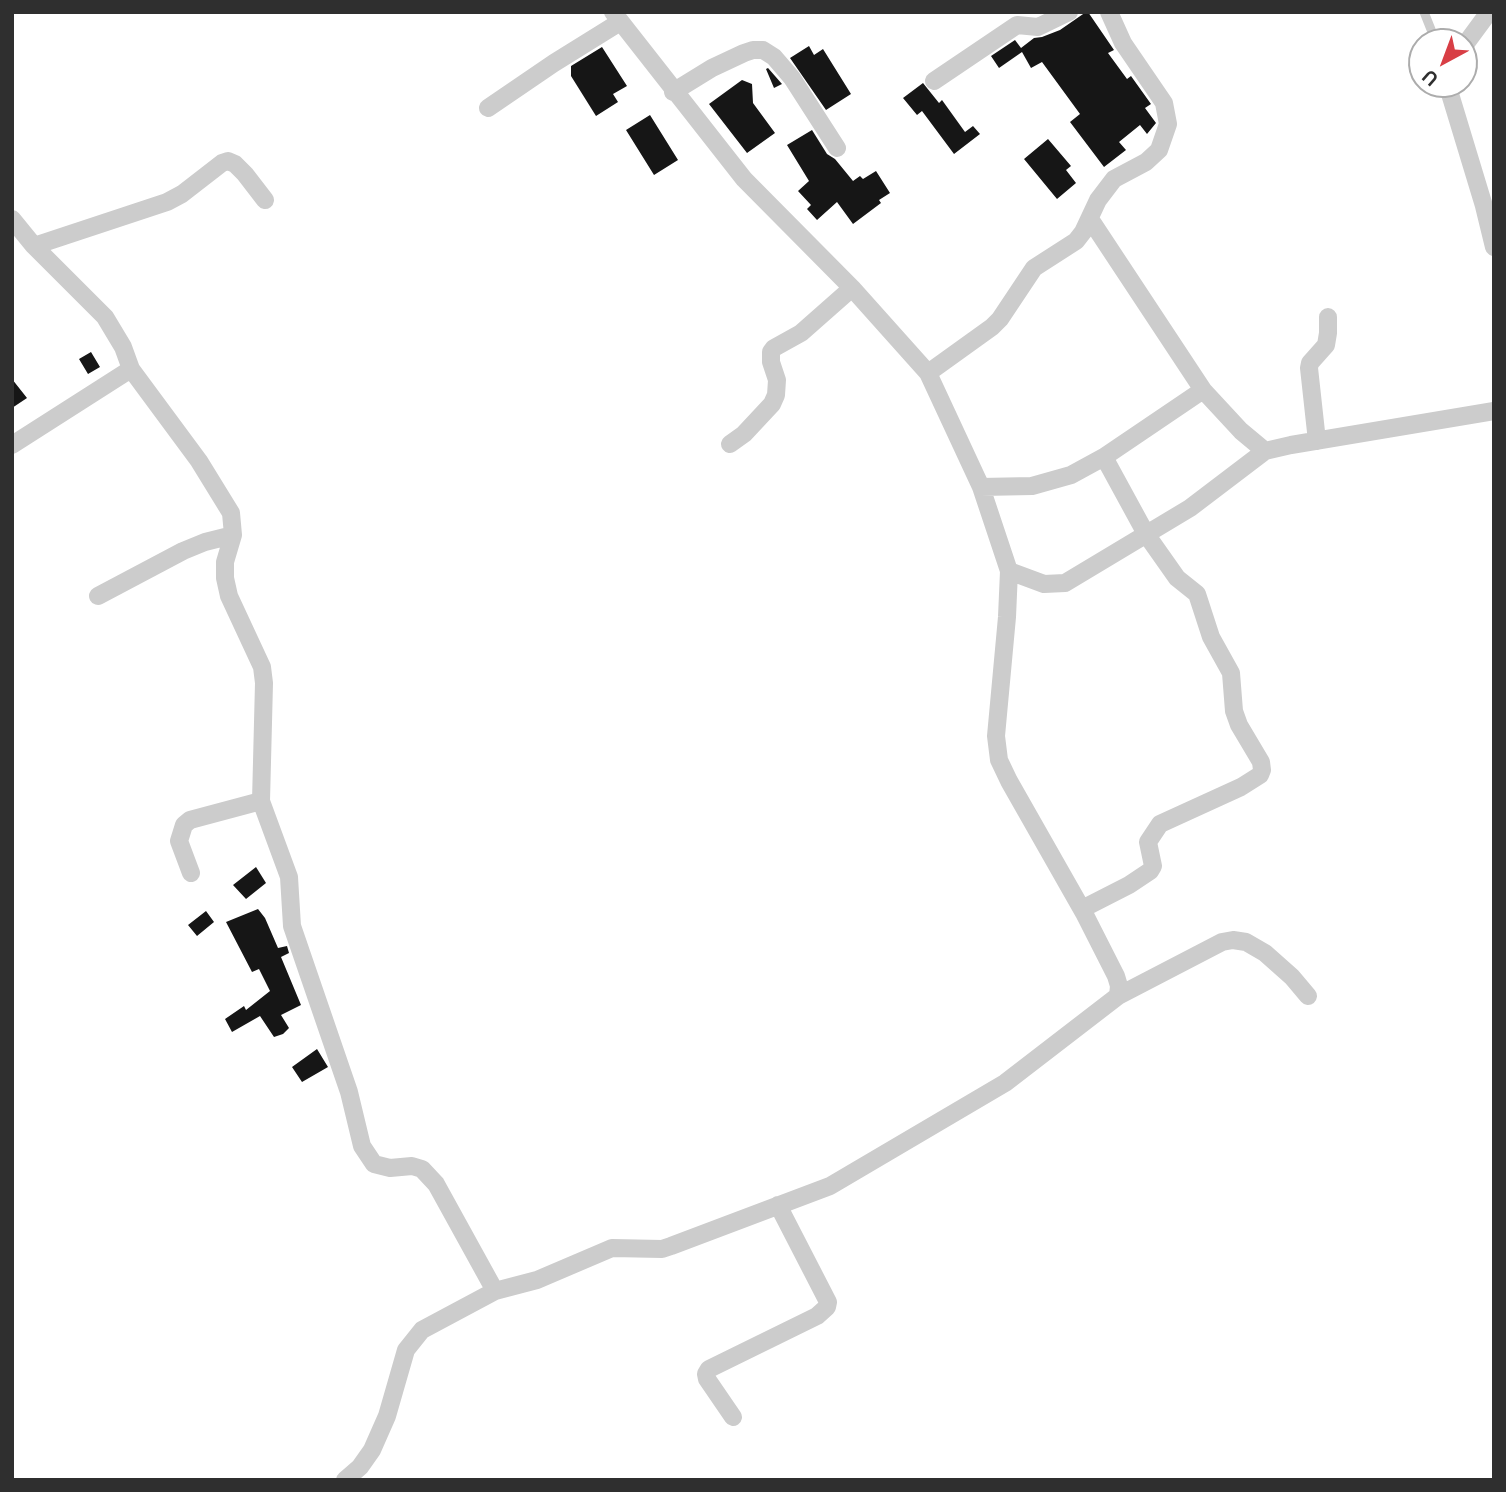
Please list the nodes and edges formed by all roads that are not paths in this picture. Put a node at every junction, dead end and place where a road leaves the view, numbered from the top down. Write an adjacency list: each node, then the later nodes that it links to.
1 (1069, 12): 6 (street)
2 (1109, 12): 13 (street)
3 (1489, 12): 5 (street)
4 (616, 17): 7 (street); 9 (street)
5 (1477, 28)
6 (934, 81)
7 (673, 92): 10 (street); 16 (street)
8 (1451, 98): 15 (street)
9 (488, 108)
10 (837, 148)
11 (265, 200): 14 (street)
12 (12, 219): 14 (street)
13 (1090, 219): 19 (street); 20 (street)
14 (34, 246): 18 (street)
15 (1494, 247)
16 (852, 288): 19 (street); 23 (street)
17 (1328, 317): 22 (street)
18 (131, 369): 24 (street); 29 (street)
19 (928, 373): 27 (street)
20 (1203, 390): 25 (street); 26 (street)
21 (1494, 411): 22 (street)
22 (1317, 441): 25 (street)
23 (730, 444)
24 (12, 445)
25 (1265, 452): 28 (street)
26 (1104, 457): 27 (street); 28 (street)
27 (981, 487): 30 (street)
28 (1146, 534): 30 (street); 34 (street)
29 (233, 535): 31 (street); 32 (street)
30 (1009, 571): 34 (street)
31 (98, 596)
32 (261, 801): 33 (street); 38 (street)
33 (191, 873)
34 (1082, 909): 35 (street)
35 (1118, 996): 36 (street); 37 (street)
36 (1308, 996)
37 (778, 1205): 38 (street); 39 (street)
38 (495, 1291): 40 (street)
39 (733, 1417)
40 (345, 1480)

